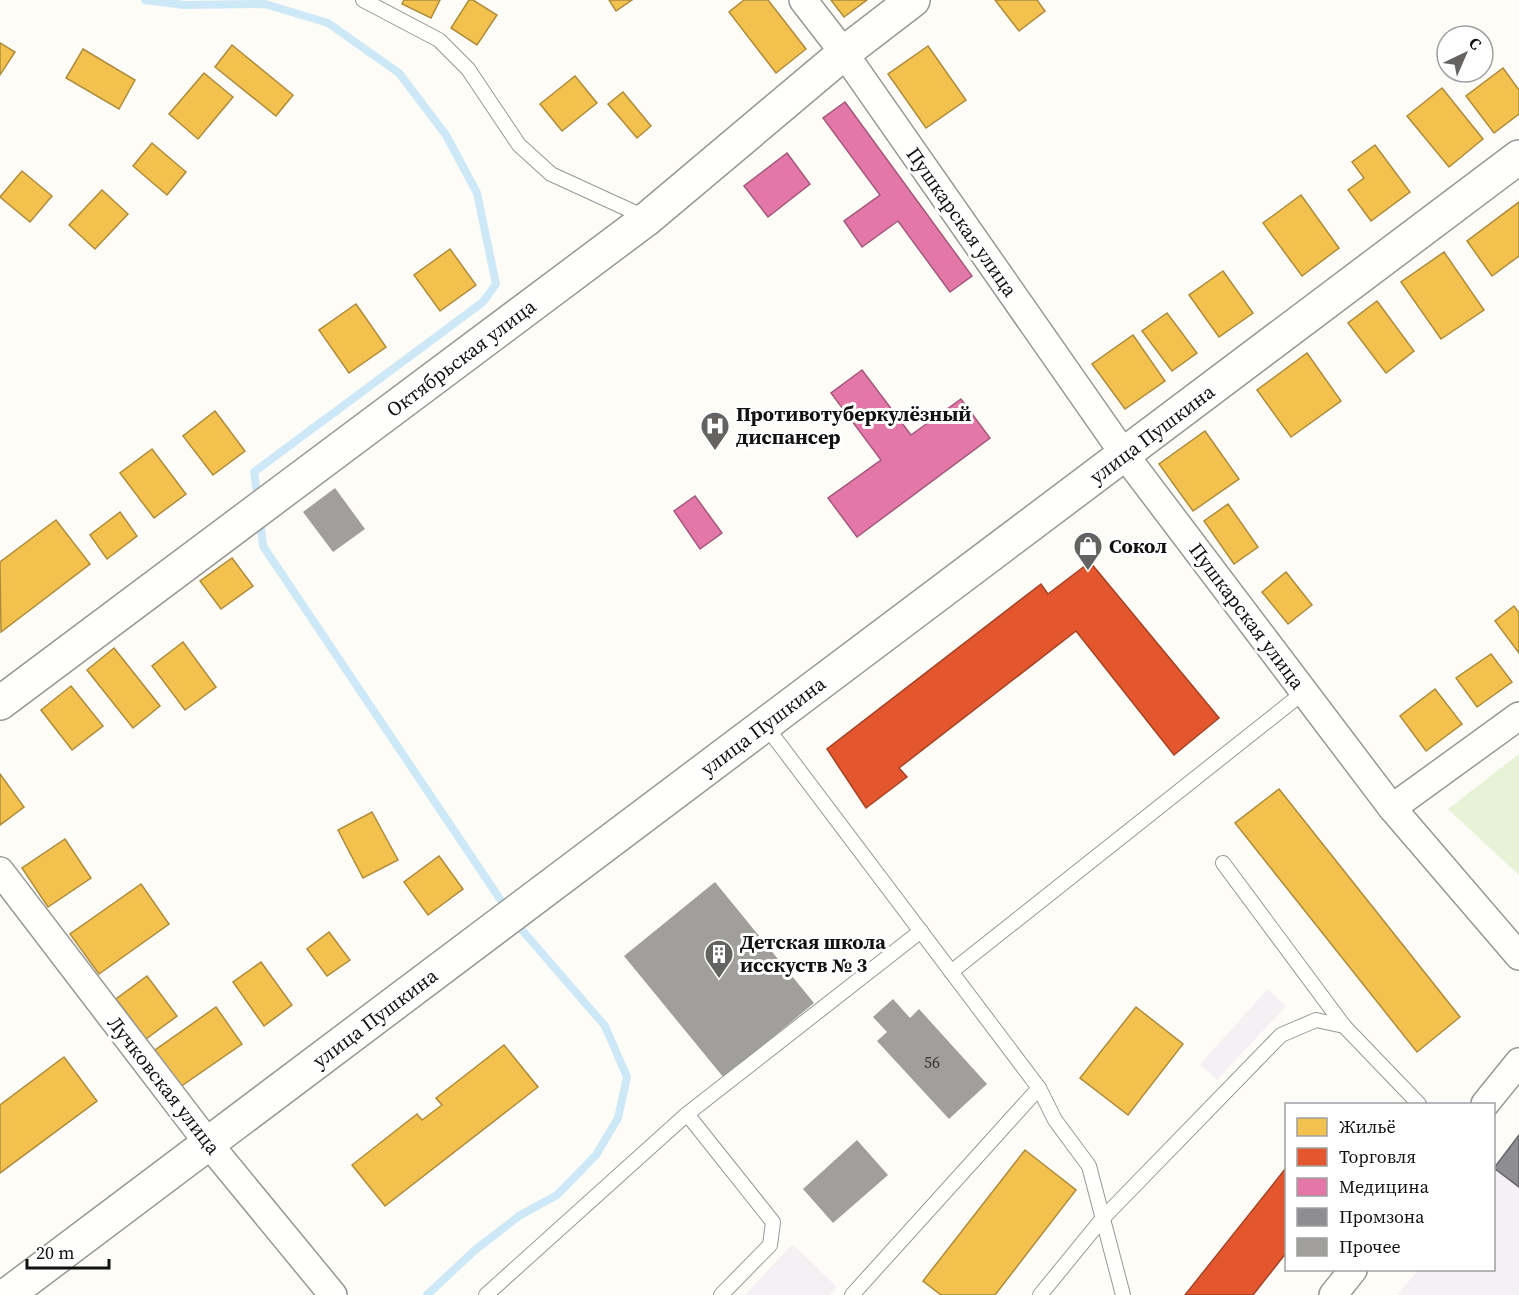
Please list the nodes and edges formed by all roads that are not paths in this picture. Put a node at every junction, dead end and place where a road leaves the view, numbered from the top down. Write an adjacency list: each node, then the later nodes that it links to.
1 (363, 0): 6 (lane)
2 (803, 0): 4 (street, Пушкарская улица)
3 (913, 0): 4 (street, Октябрьская улица)
4 (844, 53): 6 (street, Октябрьская улица); 7 (street, Пушкарская улица)
5 (1519, 157): 7 (street, улица Пушкина)
6 (648, 218): 9 (street, Октябрьская улица)
7 (1124, 454): 8 (street, Пушкарская улица); 11 (street, улица Пушкина)
8 (1304, 692): 12 (street, Пушкарская улица); 17 (lane)
9 (0, 703)
10 (1519, 716): 12 (street)
11 (765, 725): 15 (lane); 24 (street, улица Пушкина)
12 (1392, 808): 16 (street, Пушкарская улица)
13 (1223, 863): 18 (lane)
14 (0, 871): 24 (street, Лучковская улица)
15 (921, 931): 17 (lane); 23 (lane)
16 (1519, 956)
17 (951, 972): 20 (lane)
18 (1344, 1026): 21 (lane); 25 (lane)
19 (1519, 1062): 22 (street)
20 (1039, 1089): 25 (lane); 31 (lane)
21 (1418, 1103)
22 (1486, 1103)
23 (687, 1114): 29 (lane); 30 (lane)
24 (208, 1143): 27 (street, улица Пушкина); 28 (street, Лучковская улица)
25 (1103, 1218): 32 (lane); 33 (lane)
26 (1351, 1271): 34 (street)
27 (7, 1295)
28 (333, 1295)
29 (486, 1295)
30 (721, 1295)
31 (852, 1295)
32 (1040, 1295)
33 (1123, 1295)
34 (1333, 1295)

